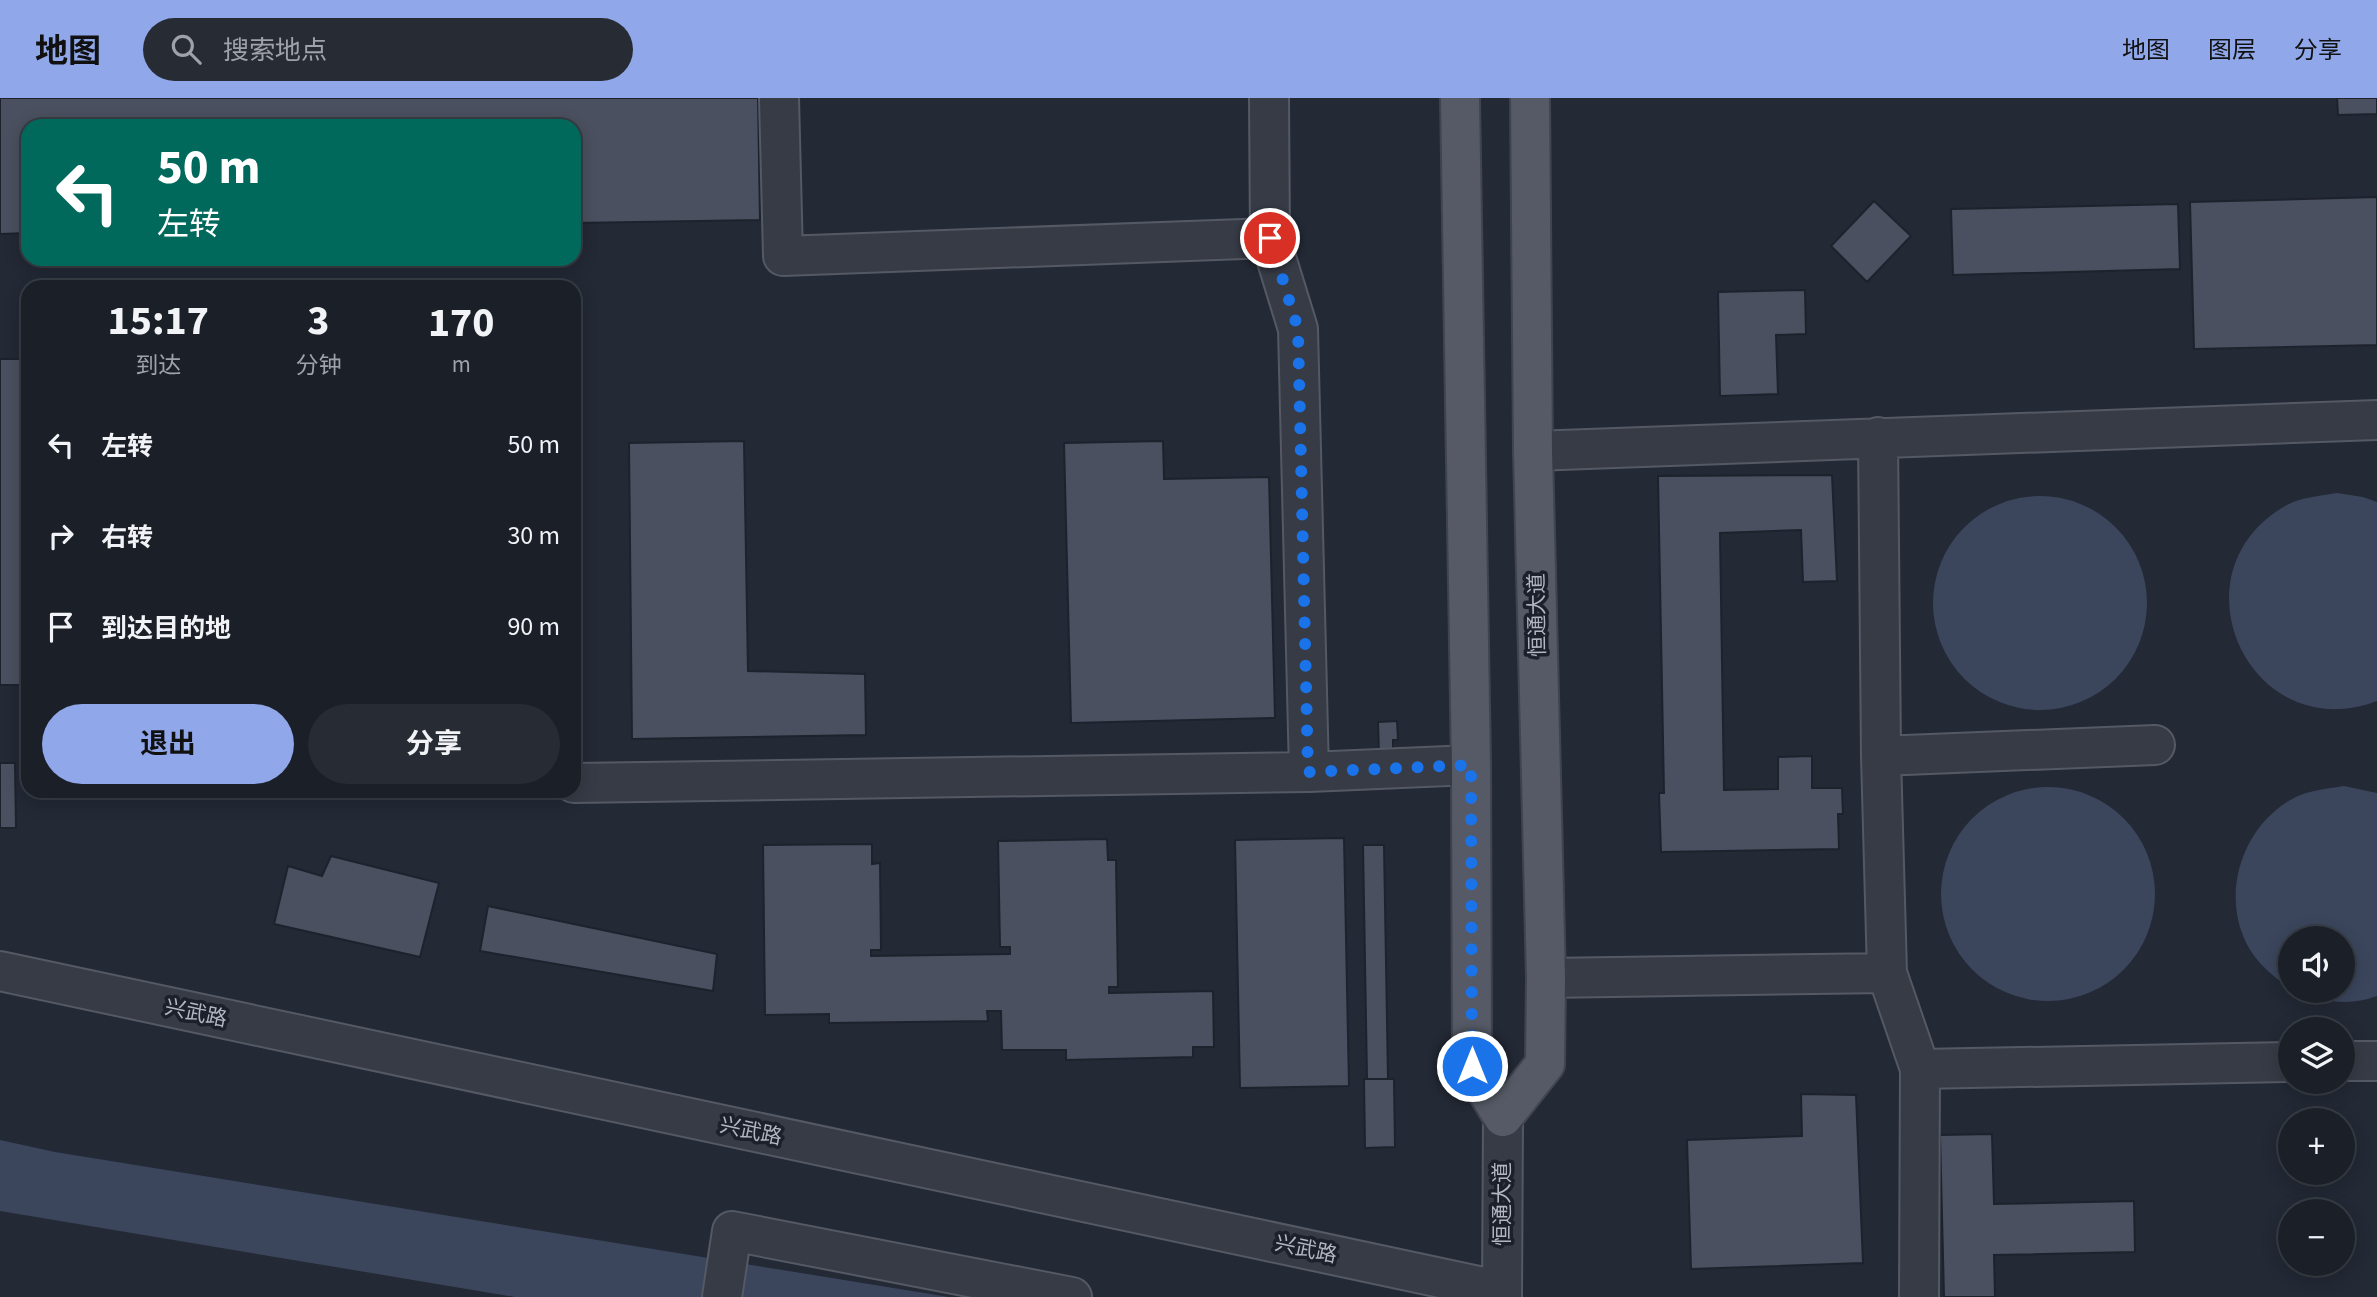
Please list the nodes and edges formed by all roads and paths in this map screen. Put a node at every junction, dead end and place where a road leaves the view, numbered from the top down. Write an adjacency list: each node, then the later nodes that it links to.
1 (779, 98): 5 (street)
2 (1269, 98): 5 (street)
3 (1461, 98): 11 (main road)
4 (1530, 98): 8 (main road, 恒通大道)
5 (1270, 238): 12 (street)
6 (2377, 420): 7 (street)
7 (1878, 437): 8 (street); 10 (street)
8 (1533, 451): 16 (main road, 恒通大道)
9 (2155, 746): 10 (street)
10 (1881, 756): 15 (street)
11 (1471, 765): 12 (street); 21 (main road)
12 (1308, 772): 13 (street)
13 (581, 783)
14 (0, 971): 22 (street, 兴武路)
15 (1887, 973): 16 (street); 20 (street)
16 (1546, 978): 21 (main road, 恒通大道)
17 (2377, 1060): 18 (street)
18 (2355, 1061)
19 (2278, 1062): 20 (street)
20 (1920, 1069): 25 (street)
21 (1503, 1117): 22 (street, 恒通大道)
22 (1502, 1294)
23 (722, 1297): 24 (street)
24 (1072, 1297)
25 (1919, 1297)

